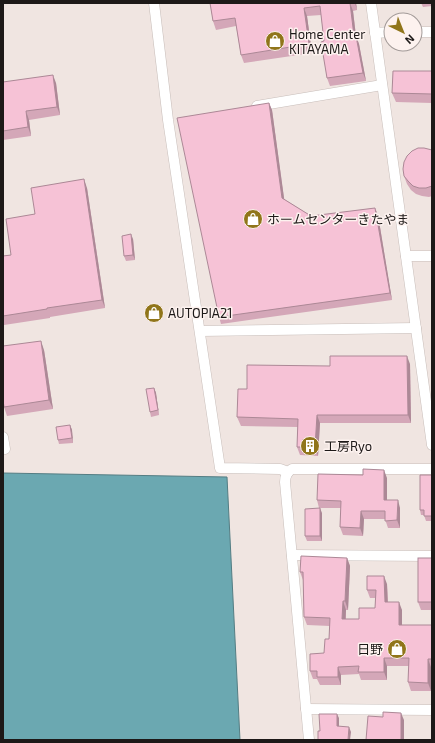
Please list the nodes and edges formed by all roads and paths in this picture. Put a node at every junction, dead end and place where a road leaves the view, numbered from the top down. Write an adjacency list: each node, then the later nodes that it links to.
1 (154, 3): 10 (street)
2 (371, 3): 3 (street)
3 (375, 32): 4 (street); 5 (street)
4 (383, 32)
5 (382, 85): 6 (street); 7 (street)
6 (245, 108)
7 (406, 256): 8 (street); 9 (street)
8 (432, 256)
9 (416, 328): 10 (street); 12 (street)
10 (200, 330): 15 (street)
11 (3, 437): 13 (street)
12 (432, 445)
13 (5, 449)
14 (432, 469): 15 (street)
15 (288, 472): 16 (street)
16 (292, 555): 17 (street); 18 (street)
17 (432, 556)
18 (306, 709): 19 (street); 20 (street)
19 (432, 710)
20 (309, 740)

